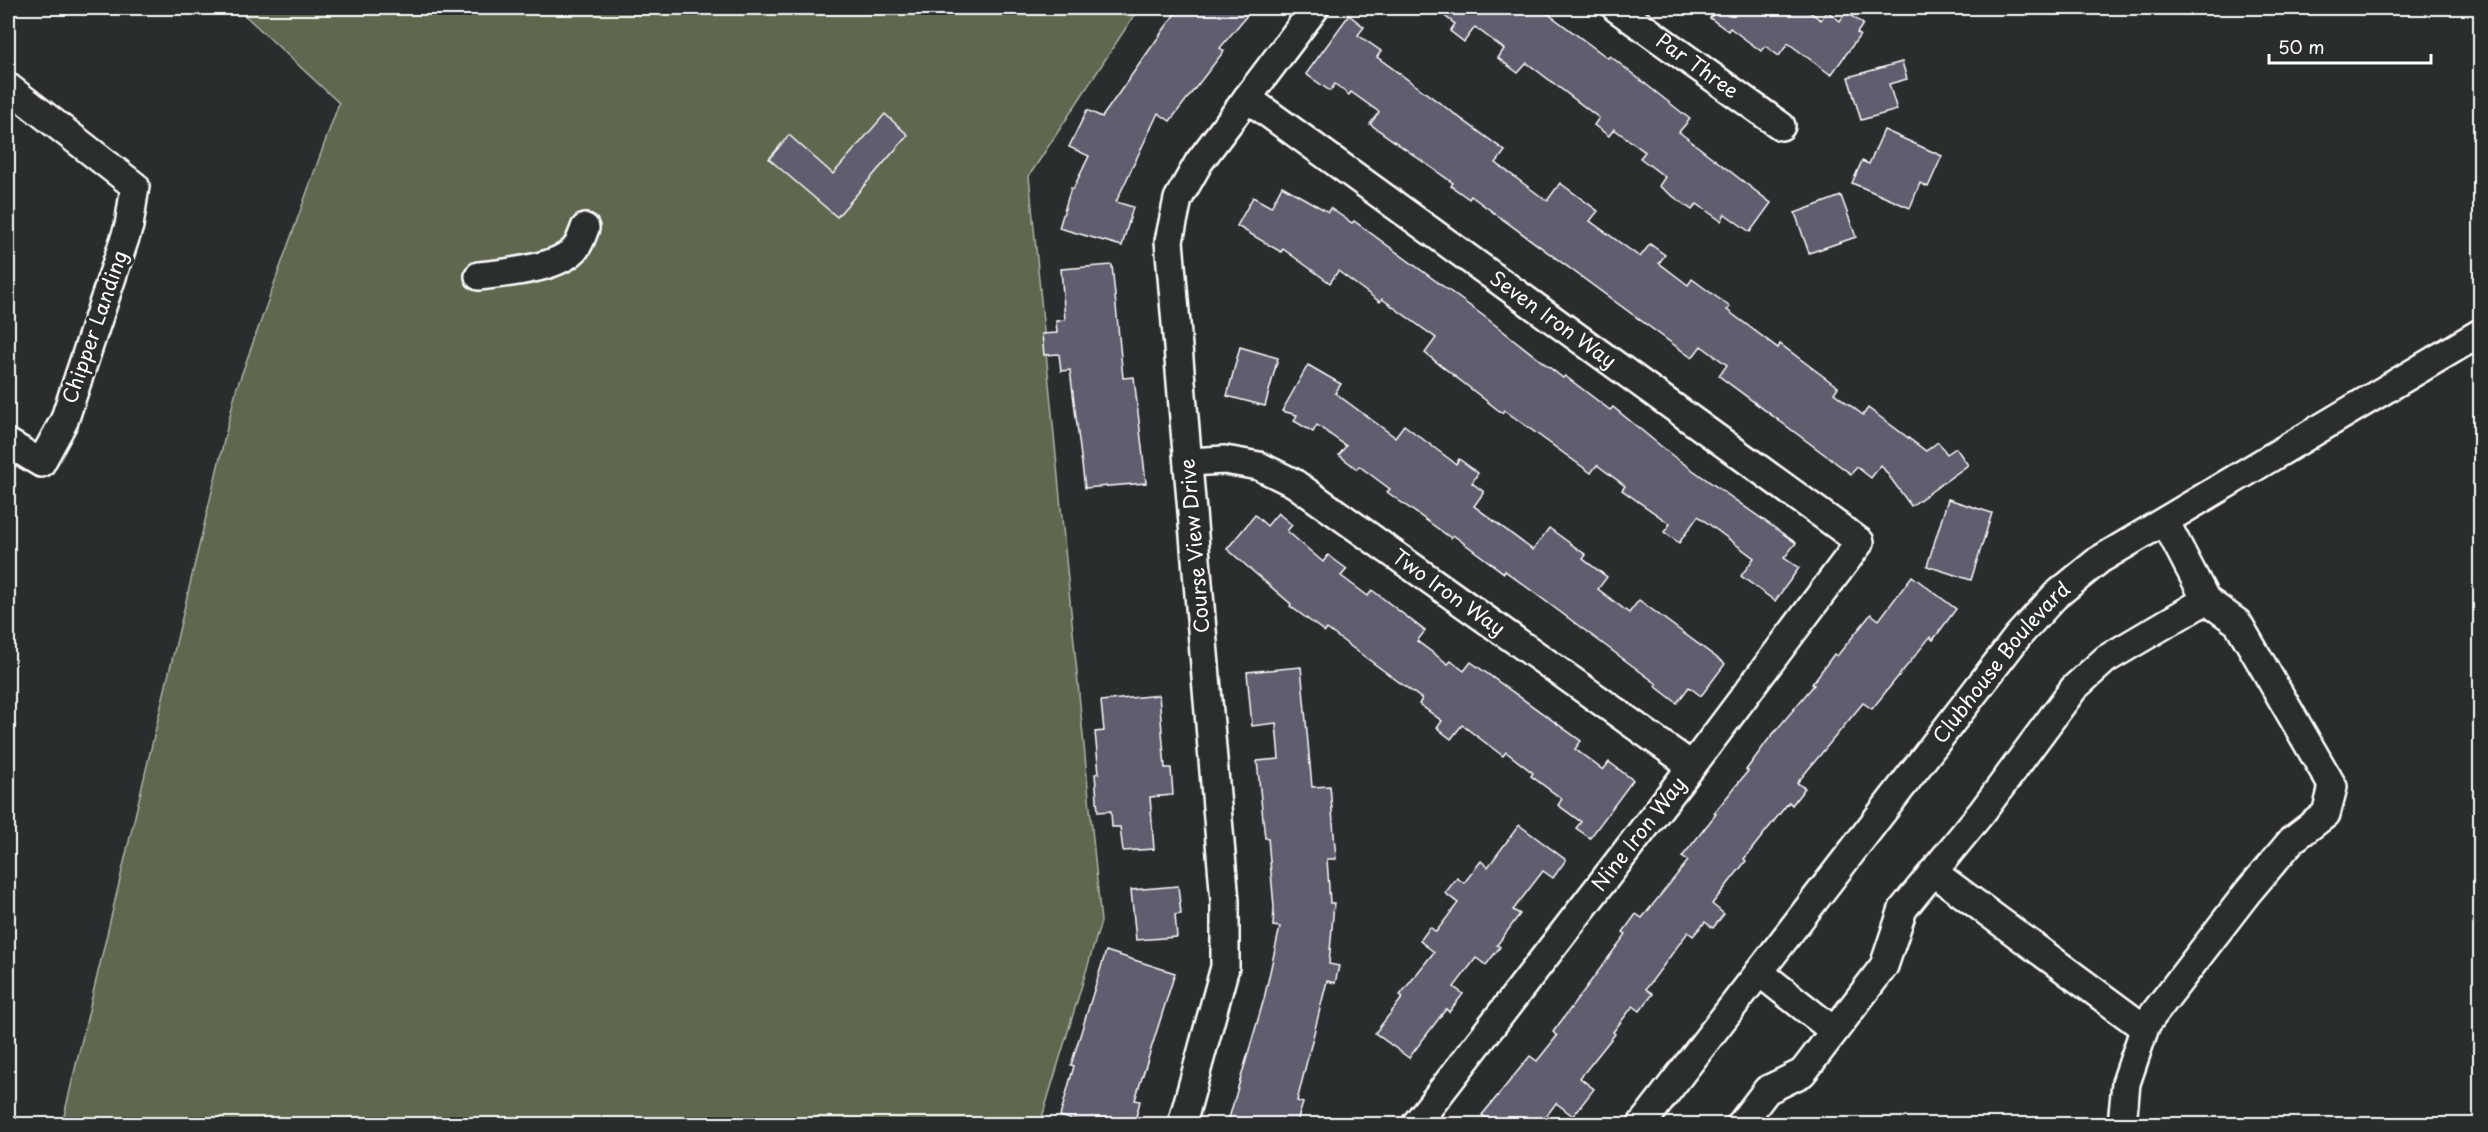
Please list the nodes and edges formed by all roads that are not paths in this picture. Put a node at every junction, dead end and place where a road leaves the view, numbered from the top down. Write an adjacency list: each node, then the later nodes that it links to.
1 (1315, 8): 4 (street, Course View Drive)
2 (1616, 8): 5 (street, Par Three)
3 (8, 87): 9 (street, Chipper Landing)
4 (1247, 98): 10 (street, Course View Drive); 12 (street, Seven Iron Way)
5 (1781, 126)
6 (585, 228): 7 (street)
7 (479, 276)
8 (2481, 333): 11 (street, Clubhouse Boulevard)
9 (8, 442)
10 (1188, 462): 14 (street, Two Iron Way); 19 (street, Course View Drive)
11 (2165, 521): 13 (street); 16 (street, Clubhouse Boulevard)
12 (1860, 542): 14 (street, Nine Iron Way)
13 (2206, 600): 15 (street); 17 (street)
14 (1692, 766): 20 (street, Nine Iron Way)
15 (1933, 872): 17 (street); 18 (street)
16 (1759, 972): 18 (street); 21 (street, Clubhouse Boulevard)
17 (2144, 1028): 23 (street)
18 (1834, 1031): 22 (street)
19 (1182, 1125)
20 (1416, 1125)
21 (1642, 1125)
22 (1741, 1125)
23 (2122, 1125)

